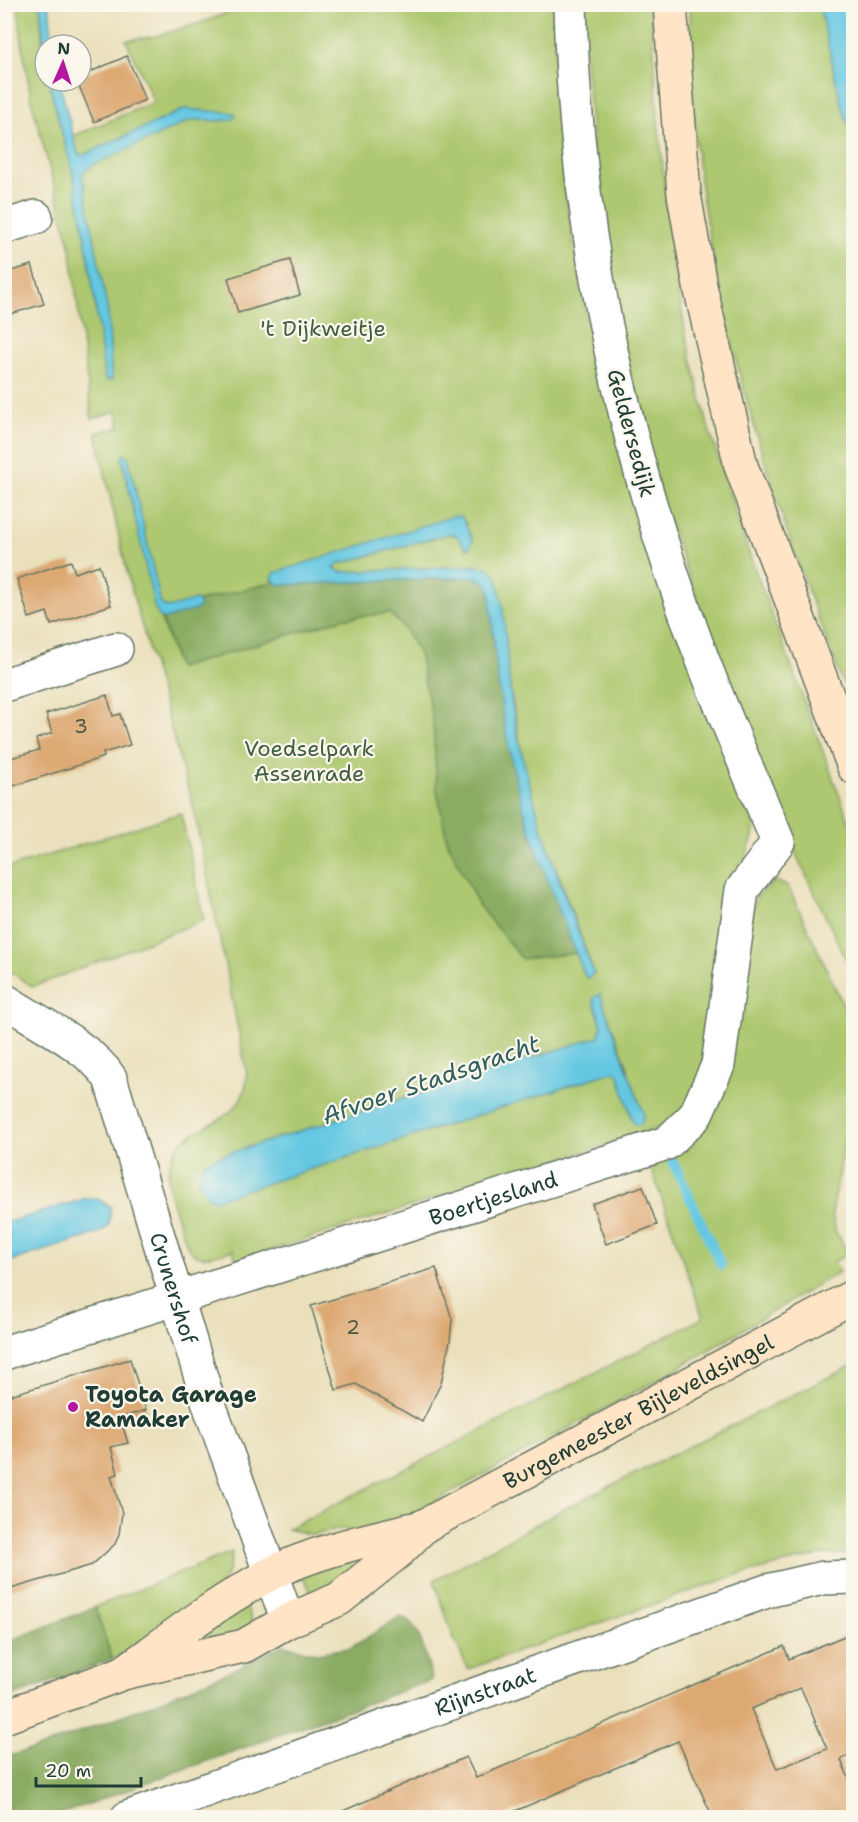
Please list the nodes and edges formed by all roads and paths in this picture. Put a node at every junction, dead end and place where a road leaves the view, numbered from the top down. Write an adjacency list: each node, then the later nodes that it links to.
1 (570, 4): 8 (street, Geldersedijk)
2 (670, 4): 7 (main road)
3 (36, 218): 4 (street)
4 (4, 227)
5 (116, 649): 6 (street)
6 (4, 685)
7 (854, 767)
8 (778, 842): 11 (street, Boertjesland)
9 (4, 1000): 11 (street, Crunershof)
10 (854, 1296): 13 (main road, Burgemeester Bijleveldsingel)
11 (178, 1298): 12 (street, Boertjesland); 14 (street, Crunershof)
12 (4, 1353)
13 (422, 1527): 14 (main road, Burgemeester Bijleveldsingel); 16 (main road, Burgemeester Bijleveldsingel)
14 (271, 1574): 16 (street, Crunershof); 17 (main road, Burgemeester Bijleveldsingel)
15 (849, 1577): 19 (street, Rijnstraat)
16 (288, 1622): 17 (main road, Burgemeester Bijleveldsingel)
17 (123, 1673): 18 (main road, Burgemeester Bijleveldsingel)
18 (4, 1717)
19 (127, 1818)

